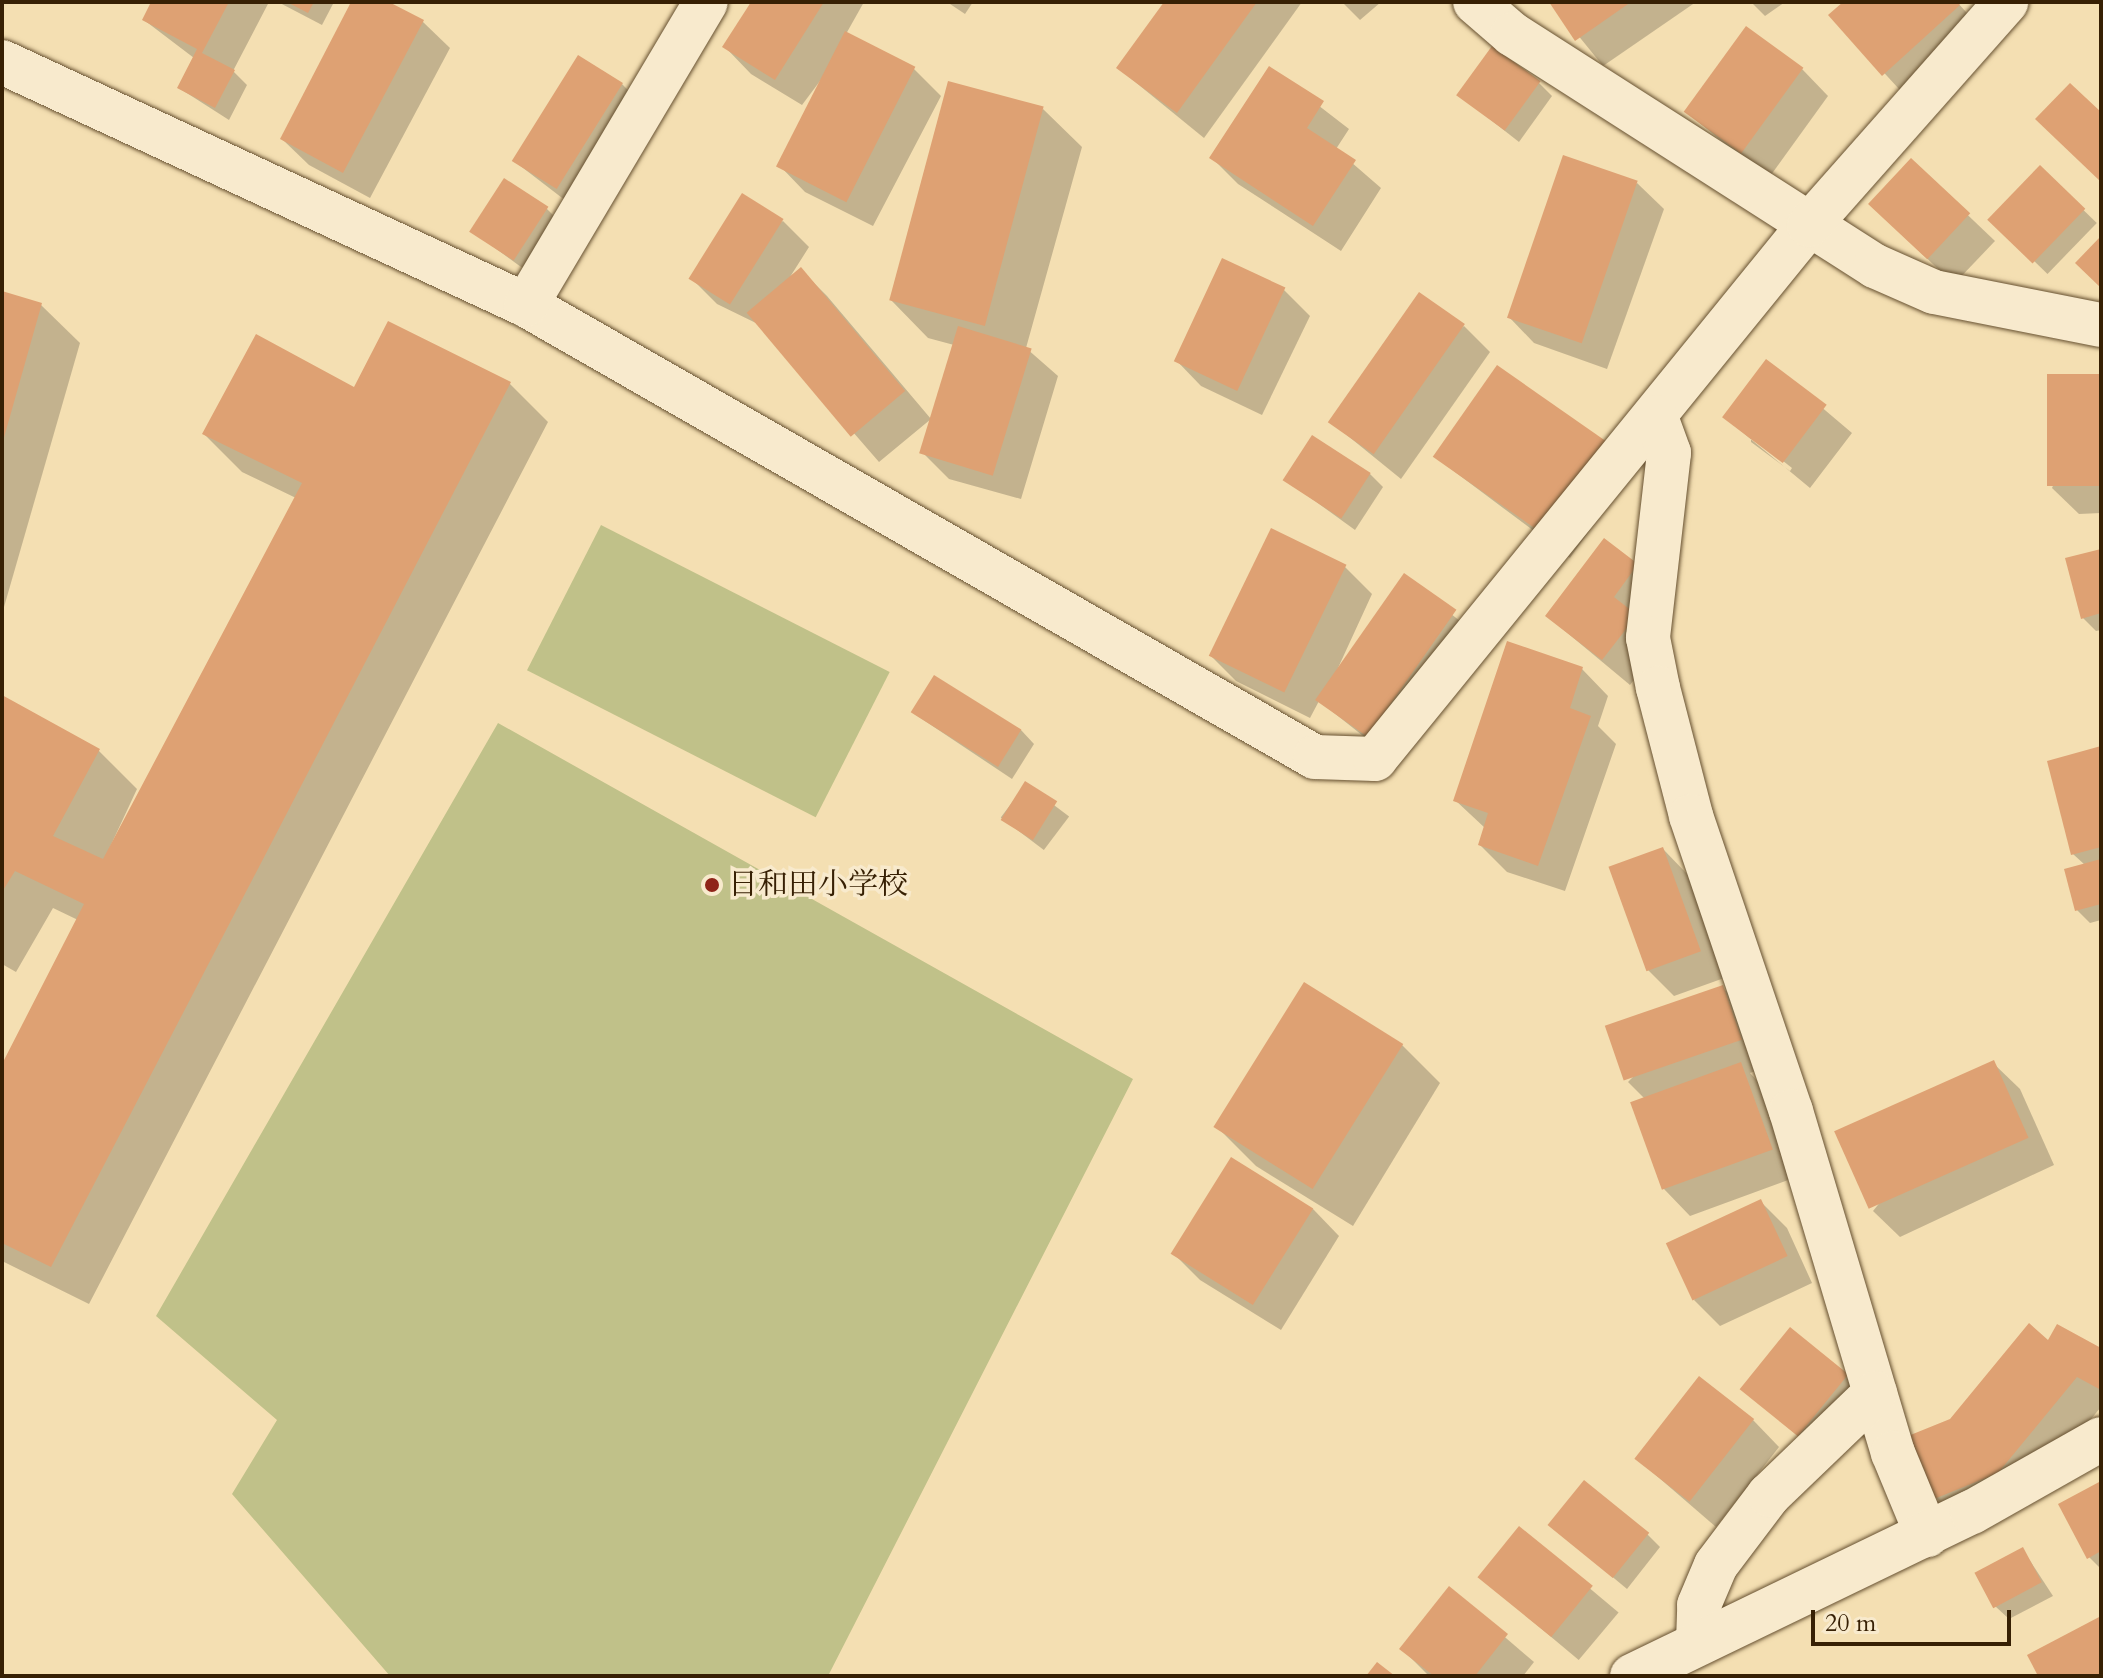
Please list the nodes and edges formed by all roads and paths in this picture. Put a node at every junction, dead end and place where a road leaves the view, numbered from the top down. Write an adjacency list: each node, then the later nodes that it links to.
1 (706, 2): 6 (street)
2 (1475, 2): 5 (street)
3 (2006, 2): 5 (street)
4 (2, 62): 6 (street)
5 (1809, 225): 7 (street); 8 (street)
6 (526, 305): 8 (street)
7 (2101, 325)
8 (1656, 417): 9 (street)
9 (1875, 1393): 11 (street); 12 (street)
10 (2101, 1439): 11 (street)
11 (1927, 1535): 12 (street)
12 (1698, 1642): 13 (street)
13 (1632, 1676)

